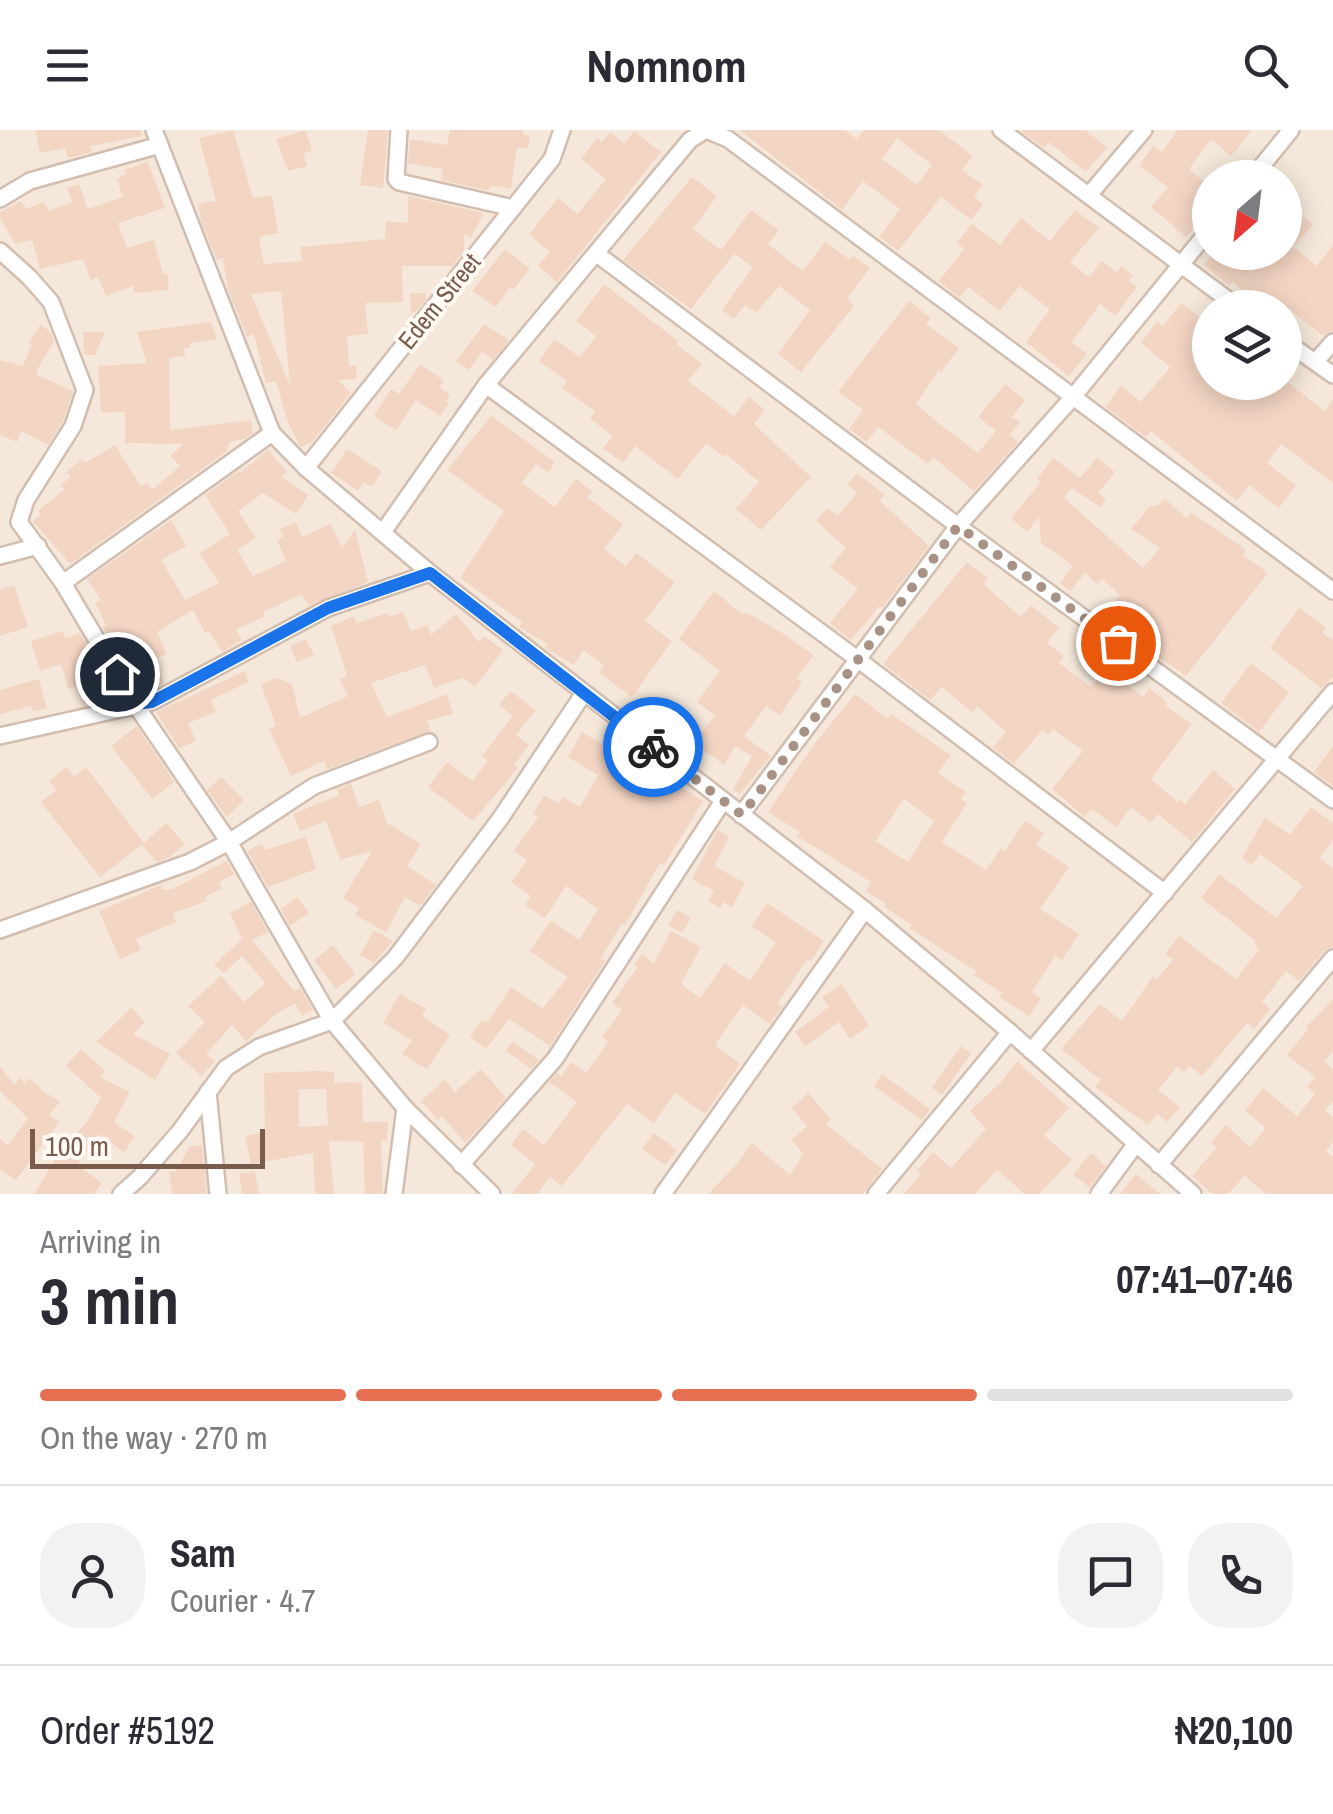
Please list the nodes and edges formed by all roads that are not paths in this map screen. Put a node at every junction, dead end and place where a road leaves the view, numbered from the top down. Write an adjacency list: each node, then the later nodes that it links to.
1 (399, 130): 10 (street)
2 (562, 130): 10 (street, Edem Street)
3 (1001, 130): 8 (street)
4 (1144, 130): 8 (street)
5 (1291, 130): 7 (street)
6 (157, 137): 9 (street); 22 (street)
7 (1267, 160)
8 (1088, 195): 14 (street)
9 (0, 199)
10 (513, 208): 23 (street, Edem Street)
11 (0, 251): 25 (street)
12 (1192, 251): 14 (street)
13 (597, 254): 20 (street); 21 (street); 26 (street)
14 (1180, 266): 15 (street); 21 (street)
15 (1214, 290)
16 (1333, 342): 18 (street)
17 (1302, 352): 18 (street)
18 (1315, 362): 19 (street)
19 (1333, 375)
20 (486, 385): 27 (street); 33 (street)
21 (1073, 397): 26 (street); 32 (street)
22 (272, 434): 23 (street); 31 (street)
23 (306, 468): 27 (street)
24 (0, 517): 25 (street)
25 (19, 522): 28 (street)
26 (958, 526): 33 (street); 39 (street)
27 (384, 532): 30 (street)
28 (38, 546): 29 (street); 31 (street)
29 (0, 556)
30 (430, 573): 35 (street); 36 (street)
31 (63, 583): 36 (street)
32 (1333, 591)
33 (856, 658): 42 (street); 44 (street)
34 (1333, 692): 39 (street)
35 (584, 694): 41 (street); 48 (street)
36 (135, 704): 37 (street); 43 (street)
37 (0, 736)
38 (429, 742): 43 (street)
39 (1278, 760): 40 (street); 44 (street)
40 (1333, 800)
41 (723, 801): 42 (street); 55 (street)
42 (742, 815): 45 (street)
43 (230, 842): 46 (street); 48 (street)
44 (1165, 893): 50 (street)
45 (865, 910): 49 (street); 60 (street)
46 (0, 930)
47 (1333, 958): 54 (street)
48 (332, 1021): 51 (street); 52 (street)
49 (1010, 1032): 50 (street); 61 (street)
50 (1031, 1051): 53 (street)
51 (208, 1092): 56 (street); 57 (street)
52 (404, 1108): 55 (street); 58 (street)
53 (1135, 1145): 54 (street); 62 (street)
54 (1159, 1165): 63 (street)
55 (461, 1166): 59 (street)
56 (121, 1194)
57 (218, 1194)
58 (394, 1194)
59 (492, 1194)
60 (663, 1194)
61 (876, 1194)
62 (1100, 1194)
63 (1194, 1194)

